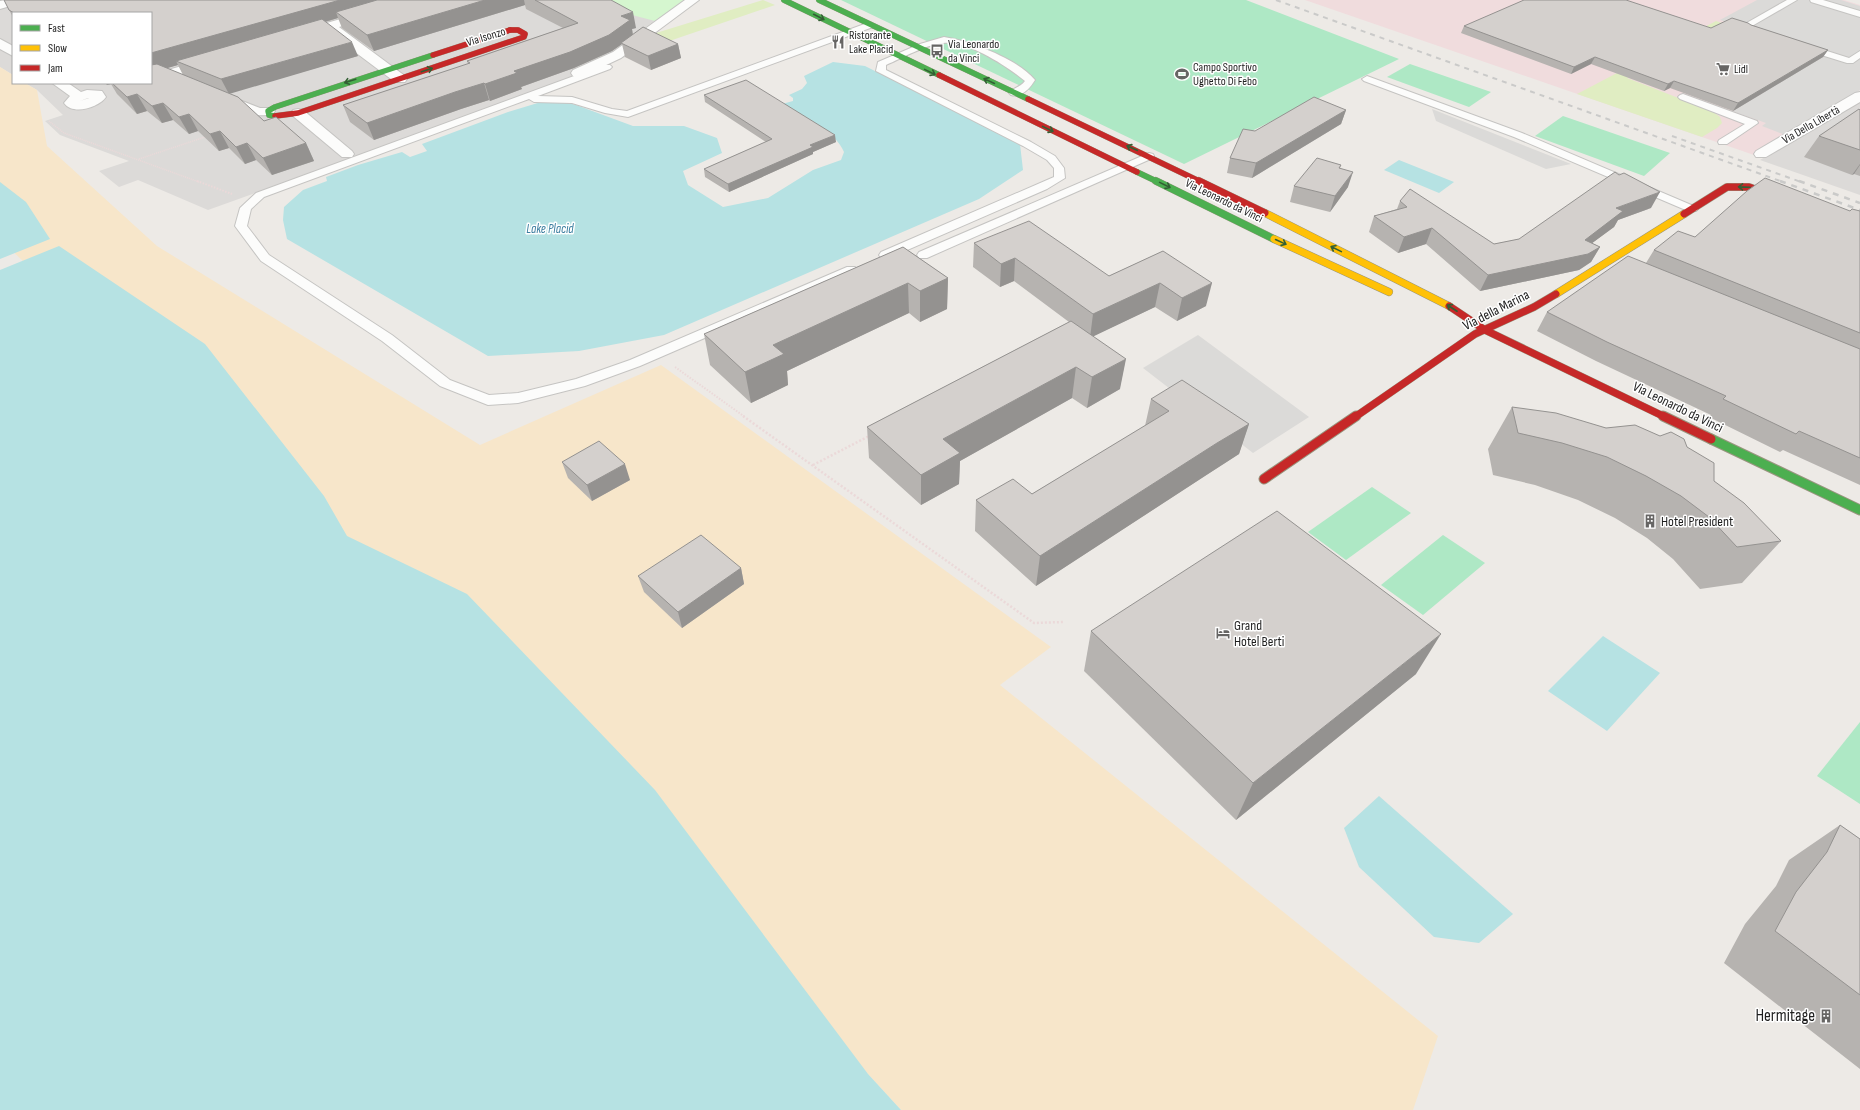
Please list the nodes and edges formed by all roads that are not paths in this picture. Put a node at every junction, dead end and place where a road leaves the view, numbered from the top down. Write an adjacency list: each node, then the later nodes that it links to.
1 (20, 0): 8 (street)
2 (419, 0): 11 (street)
3 (693, 0): 24 (street)
4 (784, 0): 12 (street, Via Leonardo da Vinci, one-way to 12)
5 (819, 0): 10 (street, Via Leonardo da Vinci)
6 (1793, 0): 13 (lane)
7 (1814, 0): 9 (lane)
8 (0, 5)
9 (1860, 14)
10 (870, 24): 12 (lane); 17 (street, Via Leonardo da Vinci)
11 (329, 26): 14 (street); 23 (street)
12 (849, 32): 20 (street, Via Leonardo da Vinci); 37 (lane)
13 (1771, 36)
14 (292, 37)
15 (0, 43): 18 (street)
16 (1793, 43): 19 (lane)
17 (920, 49): 20 (lane); 31 (street, Via Leonardo da Vinci, one-way to 17); 31 (lane)
18 (12, 51)
19 (1860, 54)
20 (898, 57): 36 (street, Via Leonardo da Vinci, one-way to 36); 48 (lane)
21 (218, 59): 25 (street)
22 (607, 67): 37 (lane)
23 (387, 69): 27 (street); 27 (street, Via Isonzo, one-way to 23); 38 (street, Via Isonzo, one-way to 38)
24 (578, 73)
25 (166, 74): 26 (street); 29 (street)
26 (152, 79)
27 (400, 79): 39 (street, Via Isonzo)
28 (1367, 80): 46 (lane)
29 (187, 83)
30 (61, 84): 32 (street)
31 (1010, 91): 36 (street); 43 (street, Via Leonardo da Vinci, one-way to 31)
32 (104, 93)
33 (215, 94): 38 (street)
34 (1860, 96): 42 (street, Via Della Libertà)
35 (1683, 97): 40 (lane)
36 (983, 98): 44 (street, Via Leonardo da Vinci, one-way to 44)
37 (520, 99): 50 (lane)
38 (268, 111): 39 (street, Via Isonzo)
39 (298, 113): 41 (street)
40 (1723, 142)
41 (347, 154)
42 (1761, 154)
43 (1149, 156): 44 (lane); 54 (street, Via Leonardo da Vinci, one-way to 43)
44 (1126, 166): 47 (lane); 52 (street, Via Leonardo da Vinci, one-way to 52)
45 (1786, 200): 46 (street, Via della Marina, one-way to 46)
46 (1692, 209): 49 (street, Via della Marina)
47 (923, 255)
48 (874, 260)
49 (1609, 261): 51 (street); 54 (street, Via della Marina)
50 (860, 266)
51 (1631, 270)
52 (1399, 296)
53 (1456, 321): 54 (street, Via Leonardo da Vinci)
54 (1485, 330): 55 (street, Via della Marina); 56 (street, Via Leonardo da Vinci)
55 (1264, 479)
56 (1860, 510)

